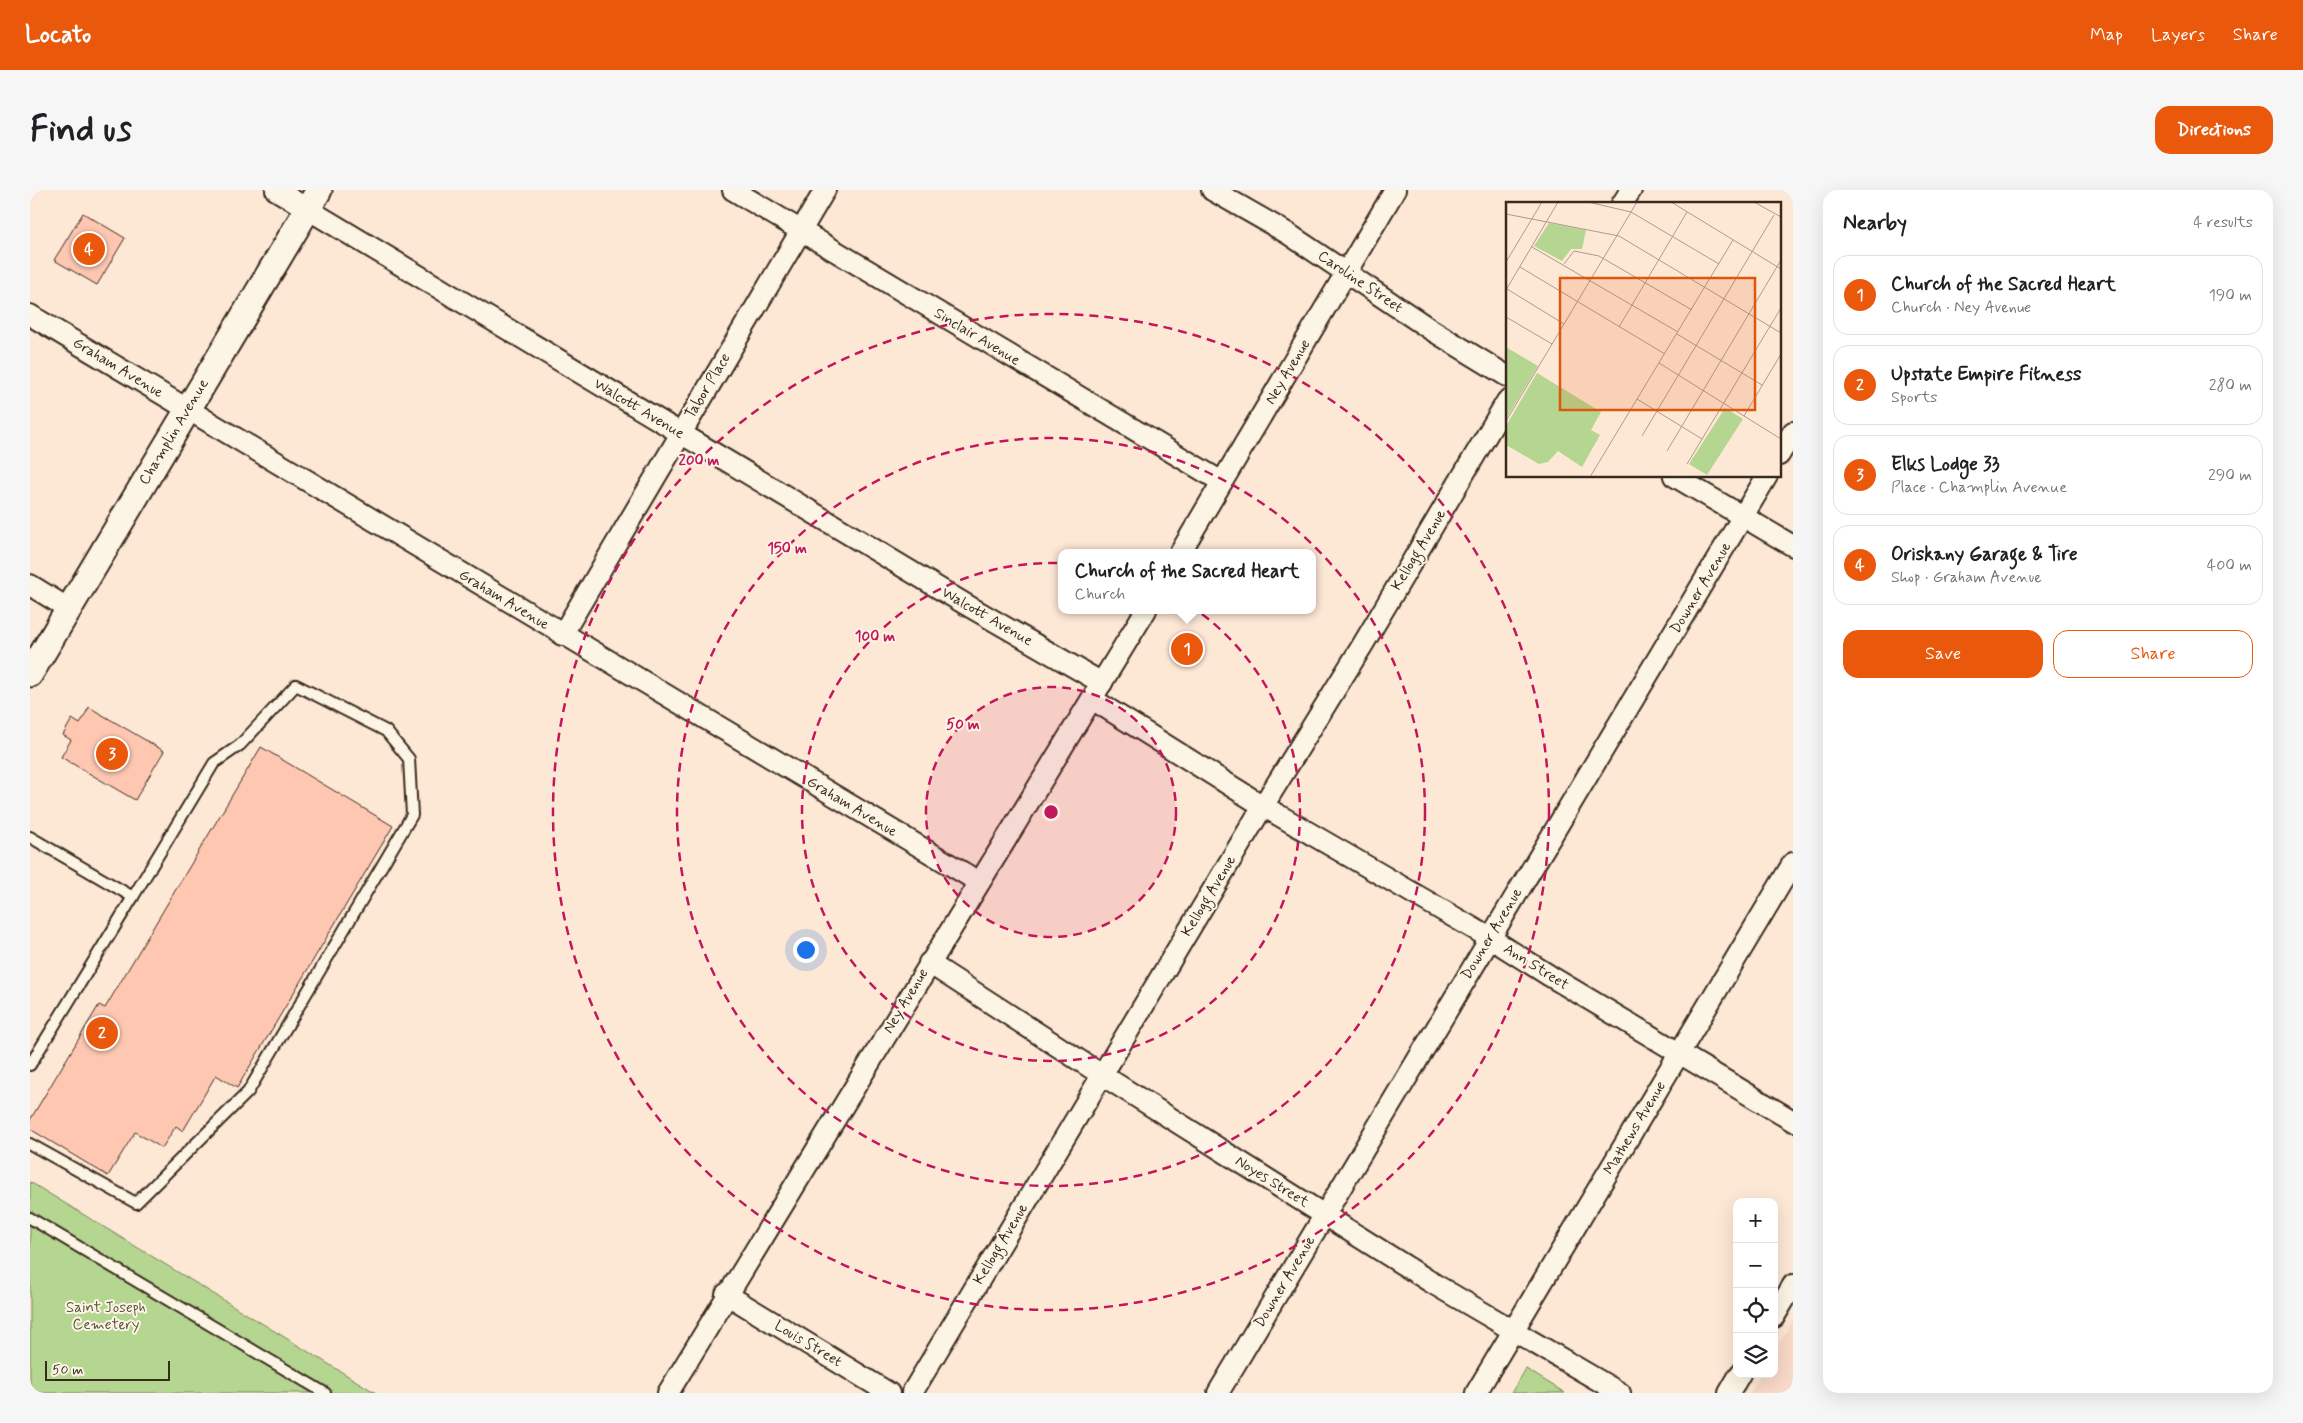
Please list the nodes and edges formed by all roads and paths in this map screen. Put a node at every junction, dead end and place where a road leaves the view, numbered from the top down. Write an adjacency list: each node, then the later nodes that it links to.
1 (276, 190): 7 (street, Walcott Avenue)
2 (733, 190): 9 (street, Sinclair Avenue)
3 (825, 190): 9 (street, Tabor Place)
4 (1212, 190): 10 (street, Caroline Street)
5 (1395, 190): 10 (street, Ney Avenue)
6 (1631, 190): 8 (street)
7 (313, 199): 14 (street, Champlin Avenue); 16 (street, Walcott Avenue)
8 (1623, 202)
9 (801, 231): 16 (street, Tabor Place); 20 (street, Sinclair Avenue)
10 (1346, 273): 12 (street, Caroline Street); 20 (street, Ney Avenue)
11 (30, 315): 14 (street, Graham Avenue)
12 (1506, 375)
13 (1506, 402): 31 (street, Kellogg Avenue)
14 (186, 409): 25 (street, Champlin Avenue); 27 (street, Graham Avenue)
15 (1793, 432): 17 (street)
16 (679, 433): 27 (street, Tabor Place); 29 (street, Walcott Avenue)
17 (1780, 453)
18 (1677, 478): 21 (street)
19 (1766, 478): 21 (street, Downer Avenue)
20 (1222, 482): 23 (street, Ney Avenue)
21 (1744, 518): 22 (street); 36 (street, Downer Avenue)
22 (1793, 546)
23 (1182, 549)
24 (30, 586): 25 (street)
25 (69, 610): 28 (street, Champlin Avenue)
26 (1144, 614): 29 (street, Ney Avenue)
27 (562, 635): 34 (street, Graham Avenue)
28 (30, 674)
29 (1097, 691): 30 (street, Walcott Avenue); 34 (street, Ney Avenue)
30 (1226, 783): 31 (street, Ann Street)
31 (1263, 806): 36 (street, Ann Street); 40 (street, Kellogg Avenue)
32 (30, 837): 35 (lane)
33 (1793, 863): 38 (street, Mathews Avenue)
34 (979, 882): 37 (street, Ney Avenue)
35 (133, 897): 39 (lane); 42 (lane)
36 (1490, 938): 38 (street, Ann Street); 43 (street, Downer Avenue)
37 (929, 963): 40 (street, Noyes Street); 46 (street, Ney Avenue)
38 (1679, 1054): 41 (street, Ann Street); 48 (street, Mathews Avenue)
39 (30, 1064)
40 (1102, 1075): 43 (street, Noyes Street); 53 (street, Kellogg Avenue)
41 (1793, 1121)
42 (30, 1144)
43 (1325, 1215): 48 (street, Noyes Street); 54 (street, Downer Avenue)
44 (30, 1218): 50 (lane)
45 (1793, 1285): 47 (street)
46 (726, 1294): 51 (street, Ney Avenue); 52 (street, Louis Street)
47 (1778, 1310)
48 (1514, 1330): 55 (street, Mathews Avenue); 56 (street, Noyes Street)
49 (1738, 1378): 57 (street)
50 (325, 1393)
51 (668, 1393)
52 (889, 1393)
53 (912, 1393)
54 (1218, 1393)
55 (1476, 1393)
56 (1620, 1393)
57 (1729, 1393)

